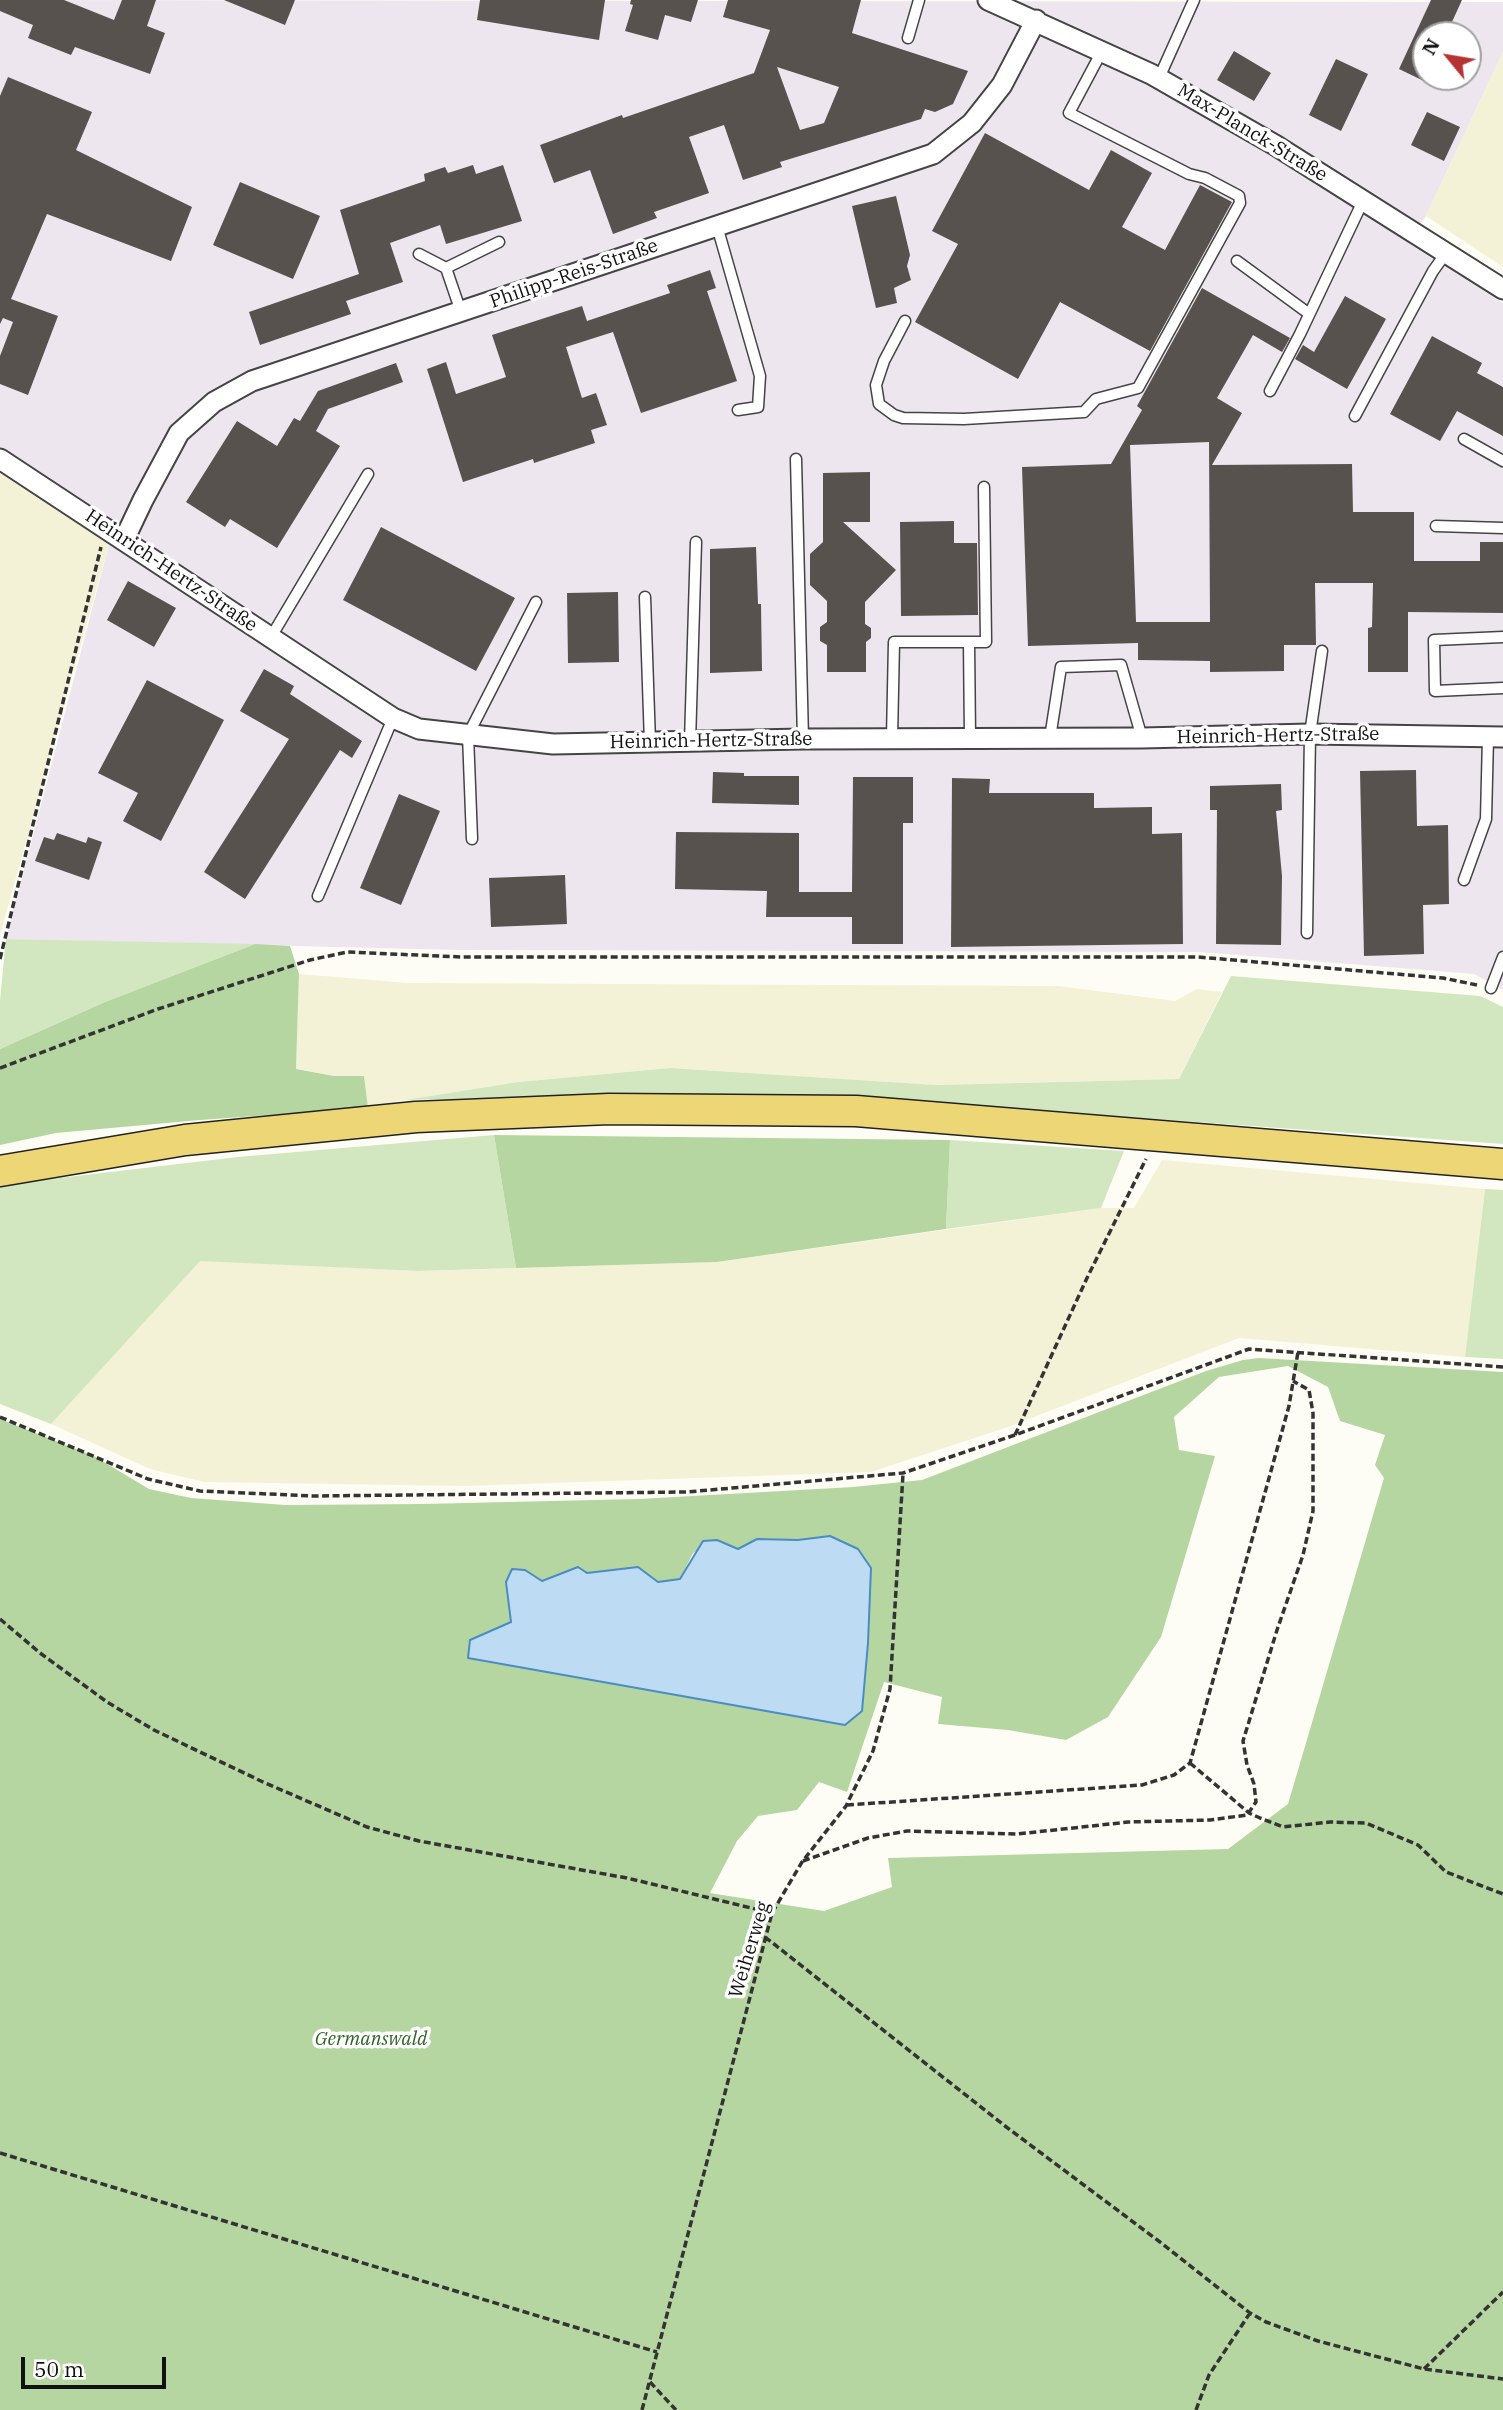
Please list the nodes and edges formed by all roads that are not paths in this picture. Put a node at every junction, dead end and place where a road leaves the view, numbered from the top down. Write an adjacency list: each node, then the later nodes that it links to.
1 (919, 0): 5 (lane)
2 (988, 0): 4 (street, Max-Planck-Straße)
3 (1194, 0): 7 (lane)
4 (1035, 20): 6 (street, Max-Planck-Straße); 9 (street, Philipp-Reis-Straße)
5 (908, 38)
6 (1102, 51): 7 (street, Max-Planck-Straße); 18 (lane)
7 (1159, 78): 8 (street, Max-Planck-Straße)
8 (1363, 201): 11 (street, Max-Planck-Straße); 17 (lane)
9 (717, 226): 16 (street, Philipp-Reis-Straße); 20 (lane)
10 (499, 242): 14 (lane)
11 (1446, 253): 15 (street, Max-Planck-Straße); 21 (lane)
12 (419, 254): 14 (lane)
13 (1237, 261): 17 (lane)
14 (446, 268): 16 (lane)
15 (1503, 289)
16 (461, 312): 30 (street, Philipp-Reis-Straße)
17 (1308, 313): 19 (lane)
18 (905, 321)
19 (1270, 391)
20 (738, 410)
21 (1355, 416)
22 (1464, 439): 25 (lane)
23 (0, 459): 30 (street, Heinrich-Hertz-Straße)
24 (796, 459): 47 (lane)
25 (1503, 461)
26 (368, 474): 35 (lane)
27 (985, 487): 36 (lane)
28 (1436, 526): 29 (lane)
29 (1503, 528)
30 (124, 540): 35 (street, Heinrich-Hertz-Straße)
31 (696, 542): 48 (lane)
32 (645, 597): 49 (lane)
33 (536, 602): 41 (lane)
34 (1503, 636): 38 (lane)
35 (271, 637): 39 (street, Heinrich-Hertz-Straße)
36 (969, 642): 43 (lane); 44 (lane)
37 (1322, 651): 40 (lane)
38 (1503, 688)
39 (393, 718): 41 (street, Heinrich-Hertz-Straße); 52 (lane)
40 (1310, 734): 42 (street, Heinrich-Hertz-Straße); 46 (street, Heinrich-Hertz-Straße); 53 (lane)
41 (468, 735): 49 (street, Heinrich-Hertz-Straße); 50 (lane)
42 (1496, 737): 51 (lane)
43 (892, 738): 44 (street, Heinrich-Hertz-Straße); 47 (street, Heinrich-Hertz-Straße)
44 (970, 738): 45 (street, Heinrich-Hertz-Straße)
45 (1049, 738): 46 (street, Heinrich-Hertz-Straße); 46 (lane)
46 (1142, 738)
47 (803, 739): 48 (street, Heinrich-Hertz-Straße)
48 (690, 742): 49 (street, Heinrich-Hertz-Straße)
49 (650, 743)
50 (472, 839)
51 (1464, 880)
52 (318, 896)
53 (1307, 933)
54 (1503, 957): 55 (lane)
55 (1491, 988)
56 (1503, 1164): 57 (main road)
57 (0, 1171)

